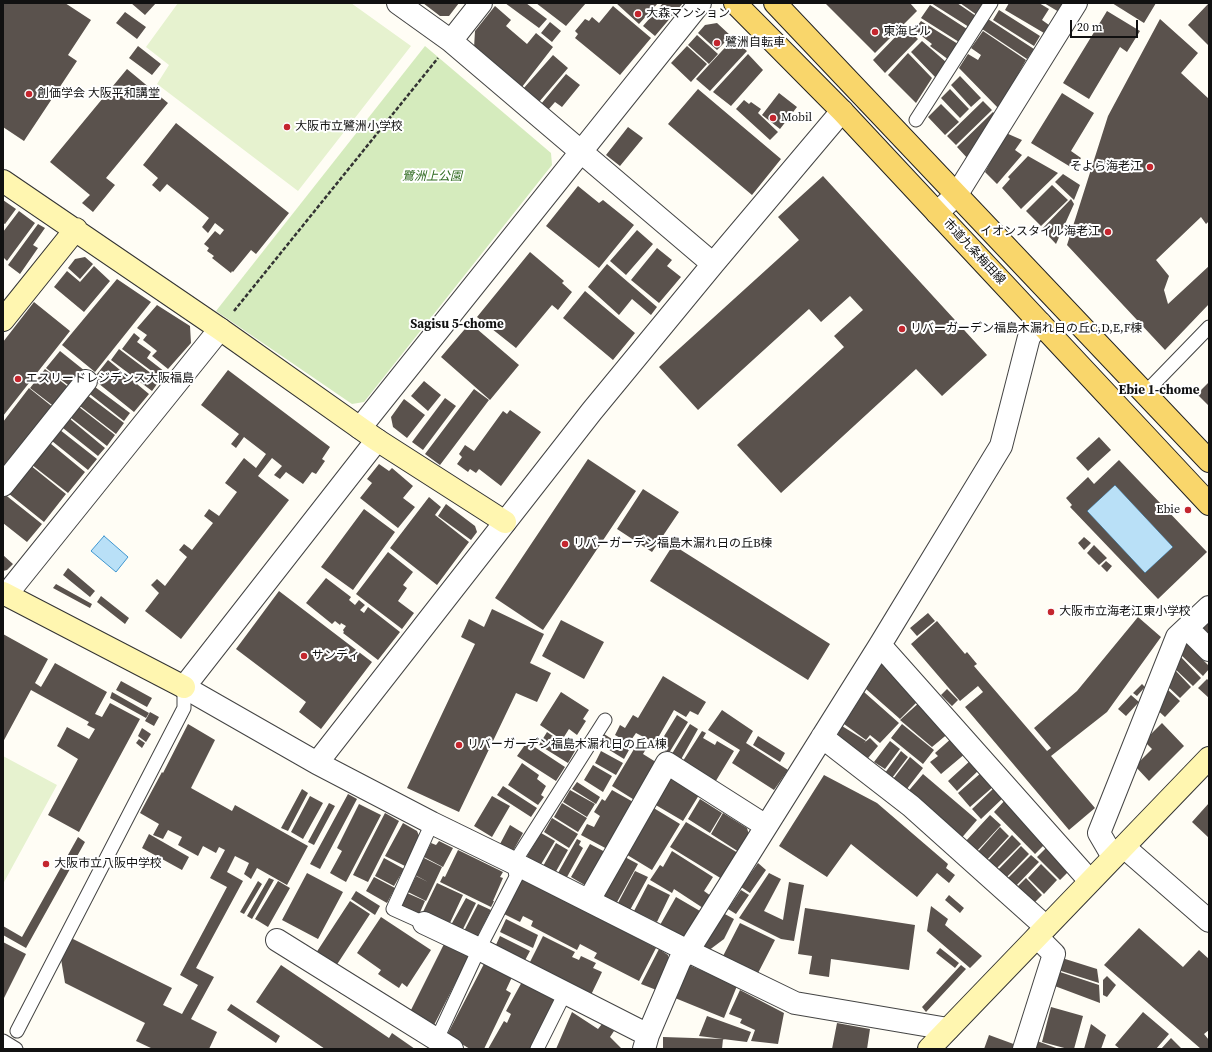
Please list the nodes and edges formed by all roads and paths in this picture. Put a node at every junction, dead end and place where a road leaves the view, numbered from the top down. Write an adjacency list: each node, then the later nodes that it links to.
1 (398, 3): 8 (street)
2 (481, 3): 8 (street)
3 (700, 3): 11 (street)
4 (735, 3): 9 (main road, 市道九条梅田線)
5 (775, 3): 13 (main road)
6 (991, 3): 10 (lane)
7 (1076, 3): 13 (street)
8 (451, 42): 11 (street); 20 (path)
9 (842, 111): 14 (main road, 市道九条梅田線); 16 (street)
10 (916, 120)
11 (582, 152): 16 (street); 23 (street)
12 (3, 181): 15 (street)
13 (957, 194): 14 (street); 22 (main road)
14 (937, 213): 18 (main road, 市道九条梅田線)
15 (76, 229): 17 (street); 20 (street)
16 (713, 264): 27 (street)
17 (3, 320)
18 (1040, 323): 26 (main road, 市道九条梅田線); 31 (street)
19 (1209, 327): 22 (lane)
20 (220, 329): 23 (street); 28 (street)
21 (86, 381): 25 (street)
22 (1145, 393): 24 (main road)
23 (369, 434): 27 (street); 33 (street)
24 (1209, 461)
25 (3, 485)
26 (1209, 504)
27 (505, 522): 37 (street)
28 (5, 594): 33 (street)
29 (1209, 607): 30 (street)
30 (1187, 628): 32 (street); 40 (street)
31 (880, 645): 35 (street); 42 (street)
32 (1209, 650)
33 (184, 687): 37 (street); 52 (lane)
34 (605, 720): 41 (lane)
35 (822, 738): 39 (street); 46 (street)
36 (1209, 758): 40 (street)
37 (317, 763): 38 (street)
38 (432, 823): 41 (street); 45 (lane)
39 (766, 826): 43 (street); 49 (street)
40 (1119, 852): 42 (street); 44 (street)
41 (514, 863): 43 (street); 48 (lane)
42 (1090, 881): 46 (street)
43 (589, 900): 49 (street)
44 (1209, 921)
45 (424, 923): 48 (street)
46 (1041, 932): 51 (street); 59 (street)
47 (277, 940): 55 (street)
48 (479, 949): 50 (street); 55 (lane)
49 (688, 952): 51 (street); 54 (street)
50 (565, 993): 54 (street); 57 (lane)
51 (948, 1029): 58 (street)
52 (17, 1031)
53 (3, 1041): 56 (lane)
54 (646, 1042)
55 (444, 1044)
56 (16, 1049)
57 (537, 1049)
58 (929, 1049)
59 (1024, 1049)

